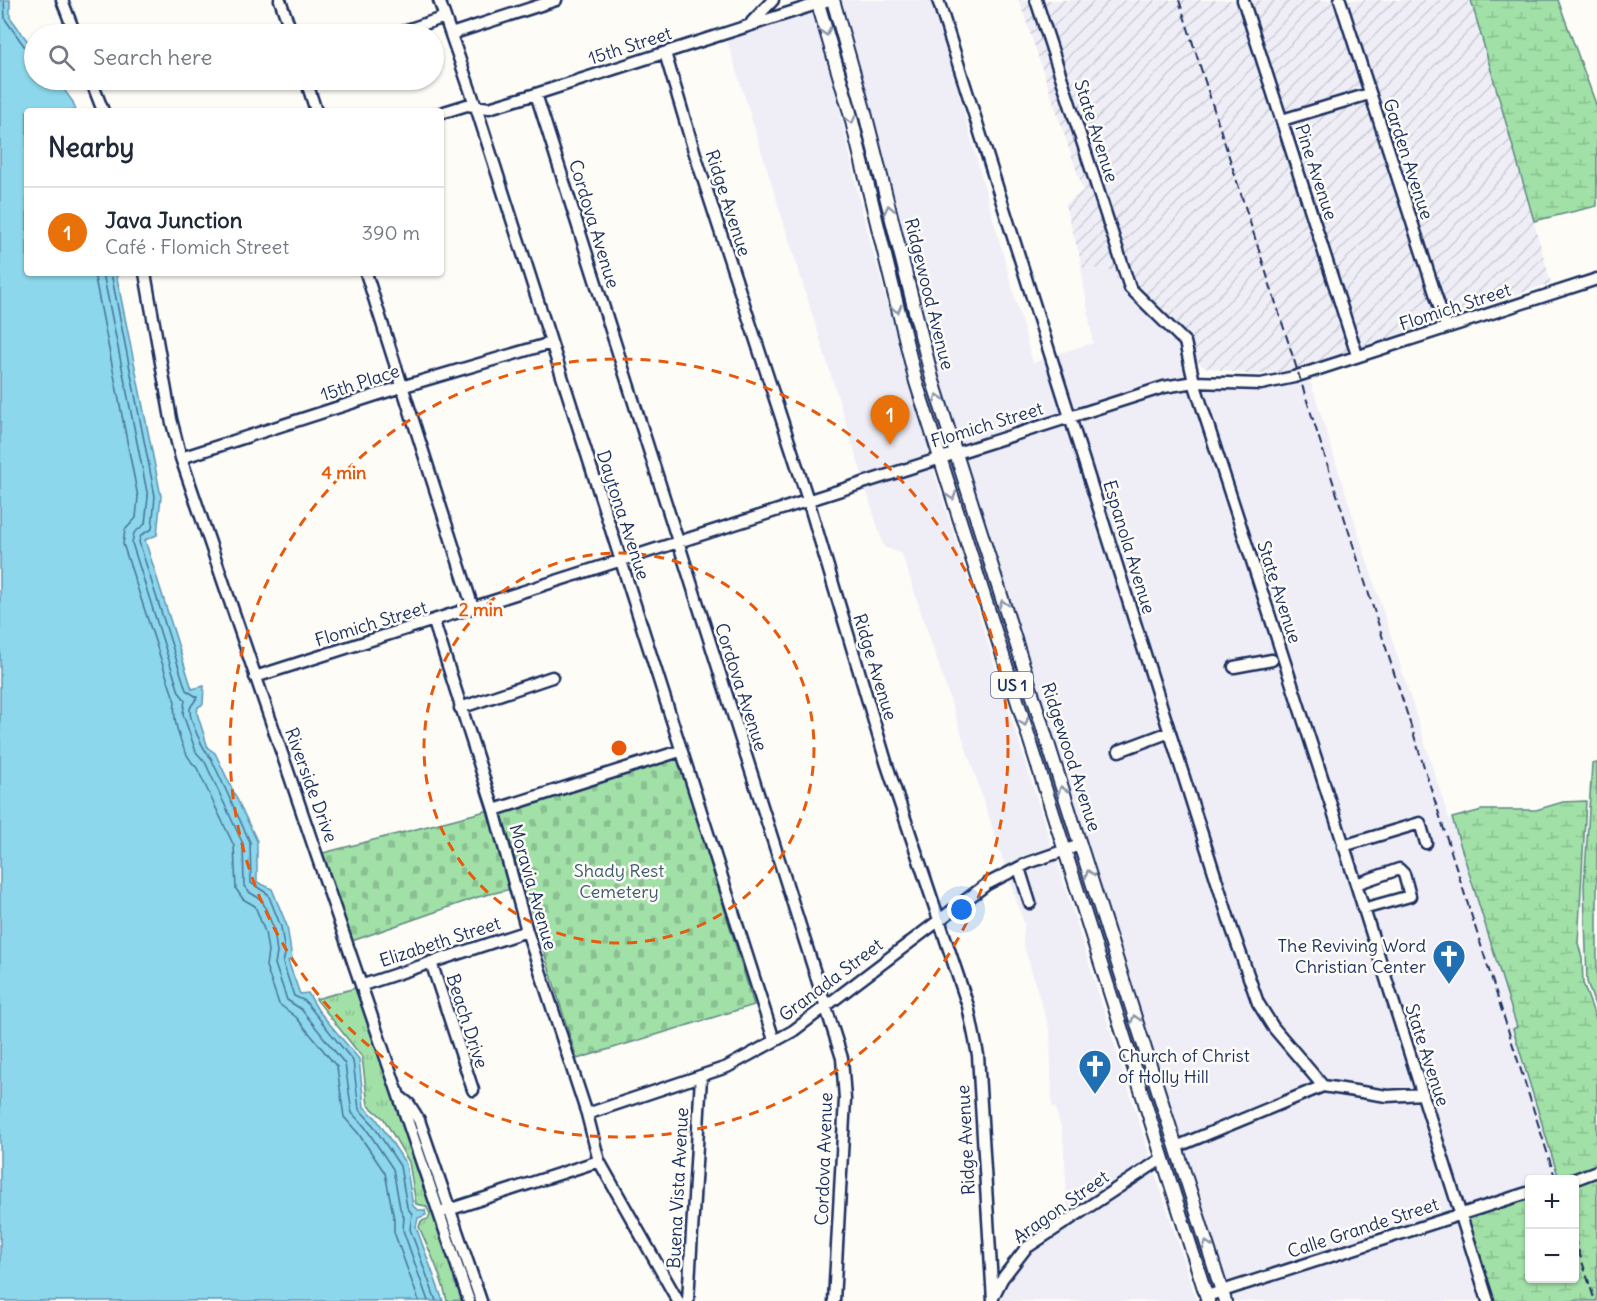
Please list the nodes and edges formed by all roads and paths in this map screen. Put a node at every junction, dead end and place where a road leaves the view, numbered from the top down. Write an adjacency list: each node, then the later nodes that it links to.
1 (62, 0): 12 (street)
2 (280, 0): 13 (street)
3 (439, 0): 11 (street, Daytona Avenue)
4 (556, 0): 16 (street)
5 (772, 0): 15 (street)
6 (938, 0): 35 (street, Espanola Avenue)
7 (1036, 0): 33 (street, State Avenue)
8 (1243, 0): 26 (street, Pine Avenue)
9 (1340, 0): 21 (street, Garden Avenue)
10 (824, 1): 15 (street, 15th Street); 36 (main road, Ridgewood Avenue / US 1, one-way to 10); 37 (main road, Ridgewood Avenue / US 1, one-way to 37)
11 (445, 17): 14 (street); 16 (street, Daytona Avenue)
12 (71, 24)
13 (288, 24)
14 (424, 24)
15 (749, 25): 17 (street, 15th Street)
16 (451, 34): 22 (street, Daytona Avenue)
17 (665, 52): 20 (street, 15th Street); 39 (street, Ridge Avenue)
18 (96, 90): 23 (street)
19 (309, 90): 24 (street)
20 (536, 94): 22 (street, 15th Street); 40 (street, Cordova Avenue)
21 (1369, 94): 26 (street); 30 (street, Garden Avenue)
22 (476, 107): 25 (street, 15th Street); 31 (street, Daytona Avenue)
23 (102, 108)
24 (315, 108)
25 (444, 112)
26 (1282, 120): 32 (street, Pine Avenue)
27 (146, 276): 38 (street, Riverside Drive)
28 (367, 276): 34 (street)
29 (1597, 279): 30 (street, Flomich Street)
30 (1446, 327): 32 (street, Flomich Street)
31 (550, 343): 34 (street, 15th Place); 41 (street, Daytona Avenue)
32 (1358, 355): 33 (street, Flomich Street)
33 (1194, 382): 35 (street, Flomich Street); 55 (street, State Avenue)
34 (401, 387): 38 (street, 15th Place); 42 (street)
35 (1071, 416): 36 (street, Flomich Street); 49 (street, Espanola Avenue)
36 (955, 453): 37 (street, Flomich Street); 54 (main road, Ridgewood Avenue / US 1, one-way to 36)
37 (939, 458): 39 (street, Flomich Street); 56 (main road, Ridgewood Avenue / US 1, one-way to 56)
38 (181, 459): 46 (street, Riverside Drive)
39 (808, 500): 40 (street, Flomich Street); 61 (street, Ridge Avenue)
40 (677, 542): 41 (street, Flomich Street); 65 (street, Cordova Avenue)
41 (620, 561): 42 (street, Flomich Street); 50 (street, Daytona Avenue)
42 (473, 608): 43 (street, Flomich Street)
43 (434, 622): 46 (street, Flomich Street); 48 (street, Moravia Avenue)
44 (1272, 660): 45 (street)
45 (1234, 667)
46 (255, 677): 64 (street, Riverside Drive)
47 (552, 677): 48 (street)
48 (460, 708): 52 (street, Moravia Avenue)
49 (1170, 732): 51 (street); 68 (street, Espanola Avenue)
50 (680, 751): 52 (street); 66 (street, Daytona Avenue)
51 (1119, 751)
52 (494, 810): 62 (street, Moravia Avenue)
53 (1426, 843): 55 (street)
54 (1080, 845): 56 (street, Granada Street); 72 (main road, Ridgewood Avenue / US 1, one-way to 54)
55 (1343, 846): 58 (street, State Avenue)
56 (1065, 850): 57 (street, Granada Street); 73 (main road, Ridgewood Avenue / US 1)
57 (1019, 868): 59 (street); 61 (street, Granada Street)
58 (1356, 885): 60 (street, State Avenue); 60 (street)
59 (1030, 903)
60 (1363, 909): 70 (street, State Avenue)
61 (939, 918): 65 (street, Granada Street); 82 (street, Ridge Avenue)
62 (527, 931): 63 (street, Elizabeth Street); 71 (street, Moravia Avenue)
63 (431, 962): 64 (street, Elizabeth Street); 69 (street, Beach Drive)
64 (363, 985): 78 (street, Riverside Drive)
65 (827, 1006): 66 (street, Granada Street); 87 (street, Cordova Avenue)
66 (774, 1040): 67 (street, Granada Street)
67 (701, 1077): 71 (street, Granada Street); 86 (street, Buena Vista Avenue)
68 (1323, 1086): 70 (street); 72 (street)
69 (473, 1090)
70 (1423, 1094): 79 (street, State Avenue)
71 (587, 1114): 74 (street, Moravia Avenue)
72 (1176, 1148): 80 (main road, Ridgewood Avenue / US 1, one-way to 72)
73 (1163, 1158): 81 (main road, Ridgewood Avenue / US 1); 82 (street, Aragon Street)
74 (599, 1161): 78 (street); 85 (street, Moravia Avenue)
75 (1597, 1171): 76 (street)
76 (1579, 1177)
77 (1525, 1194): 79 (street, Calle Grande Street)
78 (443, 1211): 83 (street, Riverside Drive); 84 (street)
79 (1460, 1214): 80 (street, Calle Grande Street); 88 (street, State Avenue)
80 (1223, 1296): 81 (street, Calle Grande Street)
81 (1208, 1298)
82 (993, 1299)
83 (469, 1301)
84 (481, 1301)
85 (678, 1301)
86 (688, 1301)
87 (834, 1301)
88 (1488, 1301)

